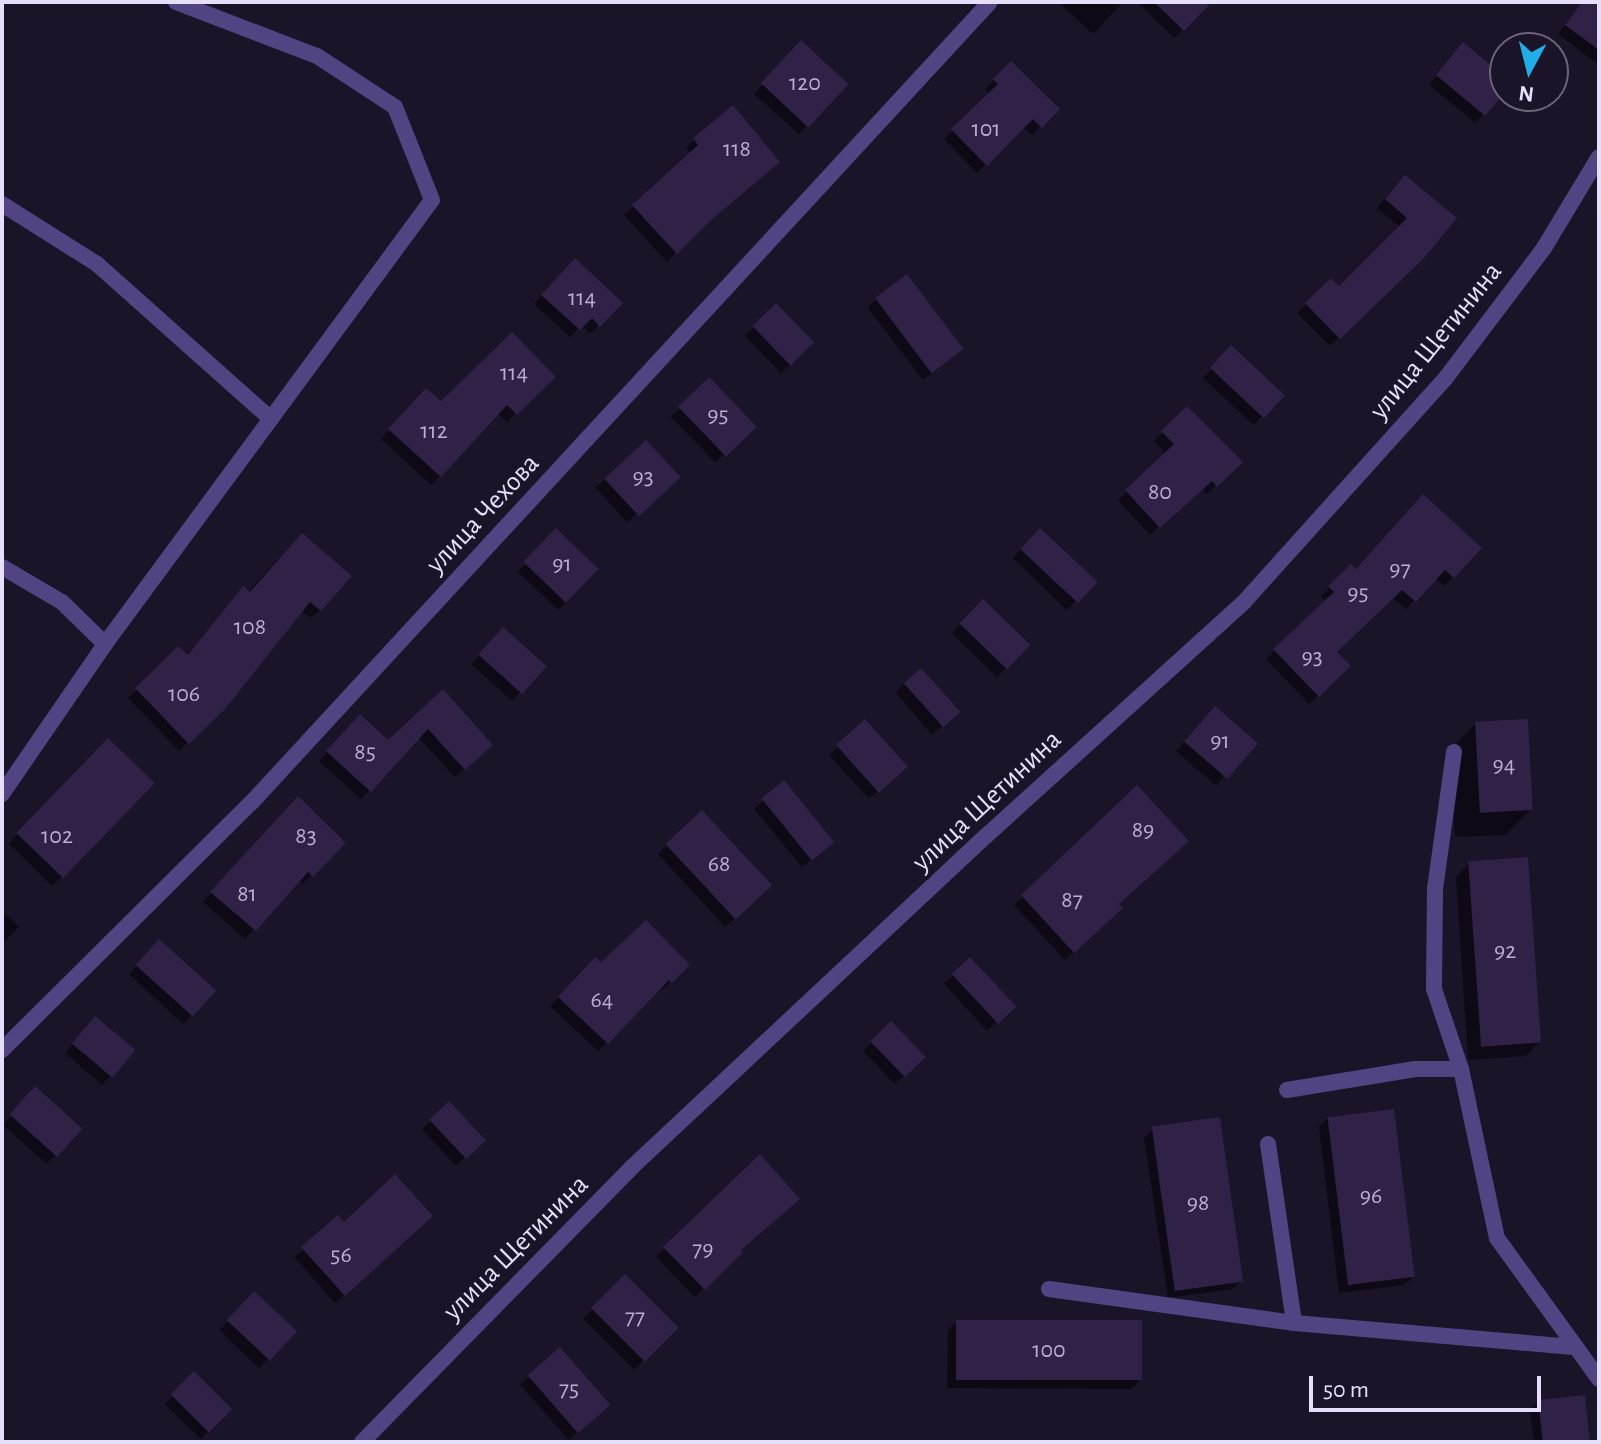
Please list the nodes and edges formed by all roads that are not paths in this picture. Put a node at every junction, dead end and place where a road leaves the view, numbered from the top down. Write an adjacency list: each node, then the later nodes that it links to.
1 (176, 2): 5 (street)
2 (990, 2): 10 (street, улица Чехова)
3 (1599, 157): 18 (street, улица Щетинина)
4 (2, 204): 5 (street)
5 (271, 419): 7 (street)
6 (2, 567): 7 (street)
7 (105, 644): 9 (street)
8 (1454, 752): 11 (street)
9 (2, 794)
10 (2, 1050)
11 (1461, 1069): 12 (street); 16 (street)
12 (1287, 1090)
13 (1268, 1144): 15 (street)
14 (1049, 1289): 15 (street)
15 (1294, 1323): 16 (street)
16 (1576, 1347): 17 (street)
17 (1599, 1379)
18 (362, 1442)

